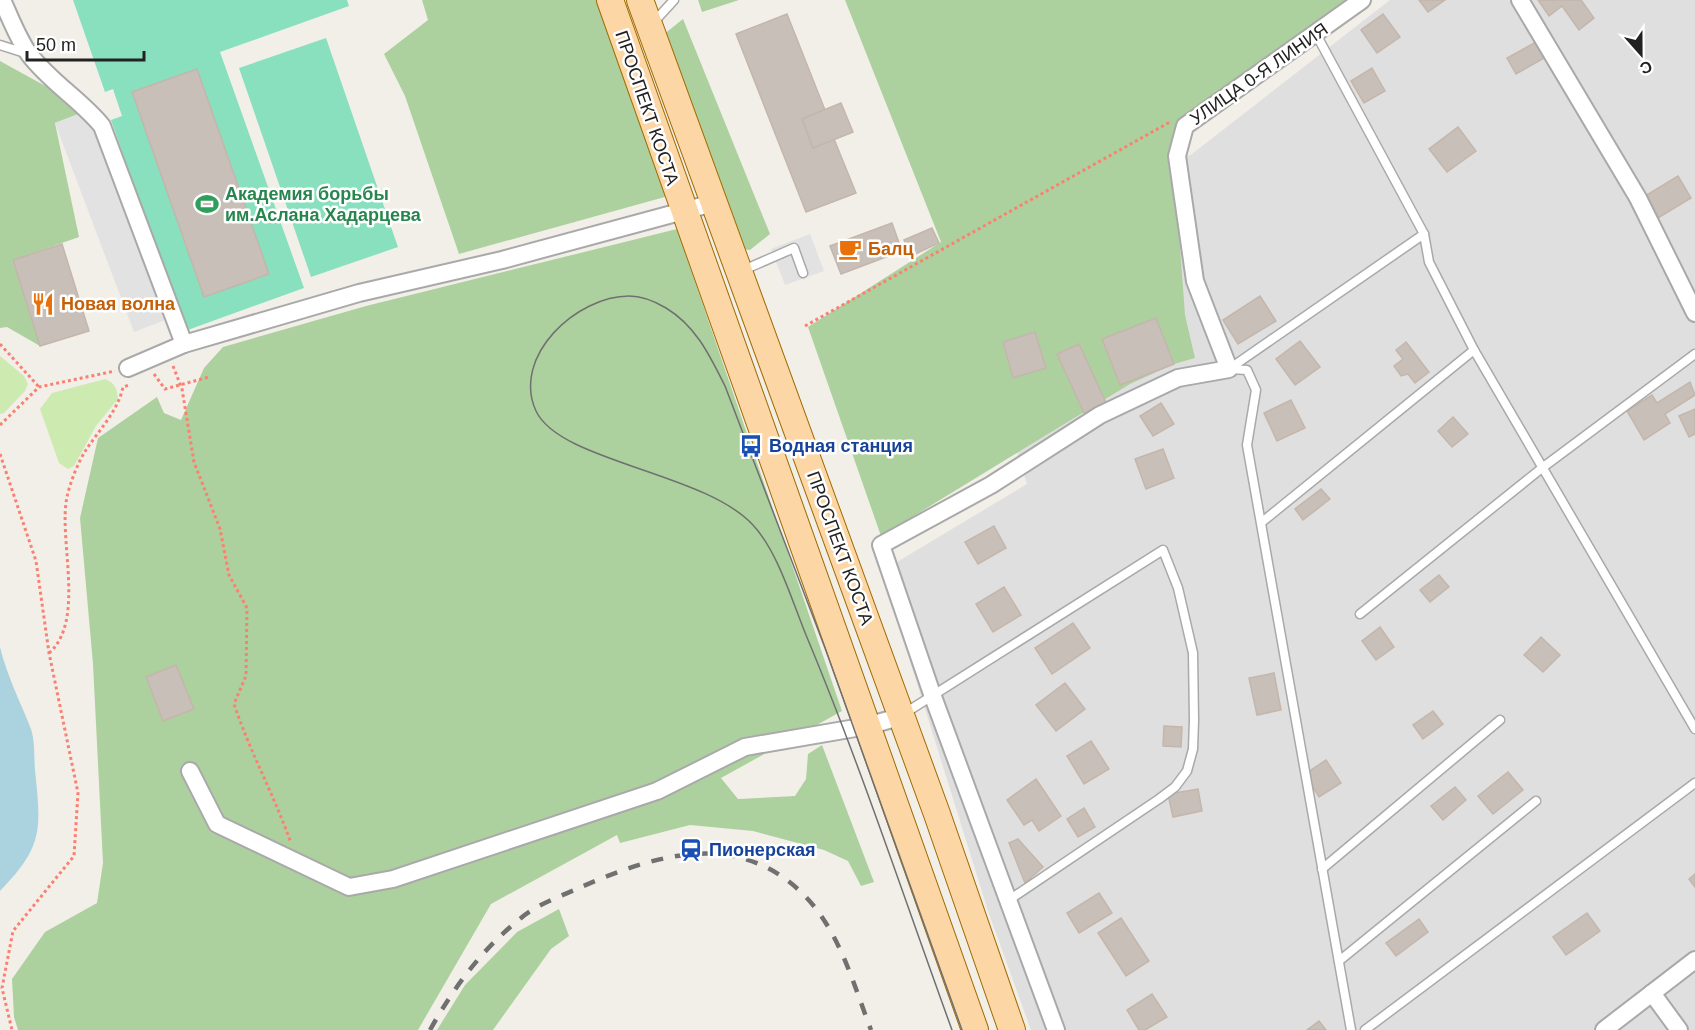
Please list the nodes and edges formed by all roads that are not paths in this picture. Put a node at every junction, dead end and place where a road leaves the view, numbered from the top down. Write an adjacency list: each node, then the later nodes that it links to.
1 (2, 0): 10 (street)
2 (610, 0): 12 (main road, ПРОСПЕКТ КОСТА)
3 (640, 0): 7 (main road, ПРОСПЕКТ КОСТА)
4 (674, 0): 7 (lane)
5 (1362, 0): 8 (street, УЛИЦА 0-Я ЛИНИЯ)
6 (1520, 0): 16 (street)
7 (649, 27): 11 (main road, ПРОСПЕКТ КОСТА)
8 (1316, 34): 13 (lane); 20 (street, УЛИЦА 0-Я ЛИНИЯ)
9 (0, 45): 10 (lane)
10 (28, 54): 17 (street)
11 (713, 203): 12 (street); 14 (main road, ПРОСПЕКТ КОСТА)
12 (683, 210): 17 (street); 28 (main road, ПРОСПЕКТ КОСТА)
13 (1424, 234): 18 (lane); 20 (lane)
14 (738, 273): 15 (lane); 26 (main road, ПРОСПЕКТ КОСТА)
15 (803, 273)
16 (1695, 313)
17 (184, 344): 21 (street)
18 (1474, 350): 22 (lane); 23 (lane)
19 (1695, 354): 22 (lane)
20 (1229, 369): 23 (lane); 25 (street)
21 (133, 375)
22 (1542, 468): 24 (lane); 29 (lane)
23 (1262, 522): 33 (lane)
24 (1360, 614)
25 (932, 694): 26 (lane); 34 (street); 34 (lane)
26 (899, 717): 28 (street); 39 (main road, ПРОСПЕКТ КОСТА)
27 (1500, 720): 33 (lane)
28 (867, 726): 30 (street); 38 (main road, ПРОСПЕКТ КОСТА)
29 (1695, 729)
30 (190, 771)
31 (1695, 783): 42 (lane)
32 (1536, 801): 36 (lane)
33 (1322, 869): 36 (lane)
34 (1009, 900): 40 (street)
35 (1695, 960): 37 (street)
36 (1339, 961): 41 (lane)
37 (1652, 993): 43 (street); 44 (street)
38 (975, 1030)
39 (1012, 1030)
40 (1056, 1030)
41 (1351, 1030)
42 (1365, 1030)
43 (1604, 1030)
44 (1679, 1030)

